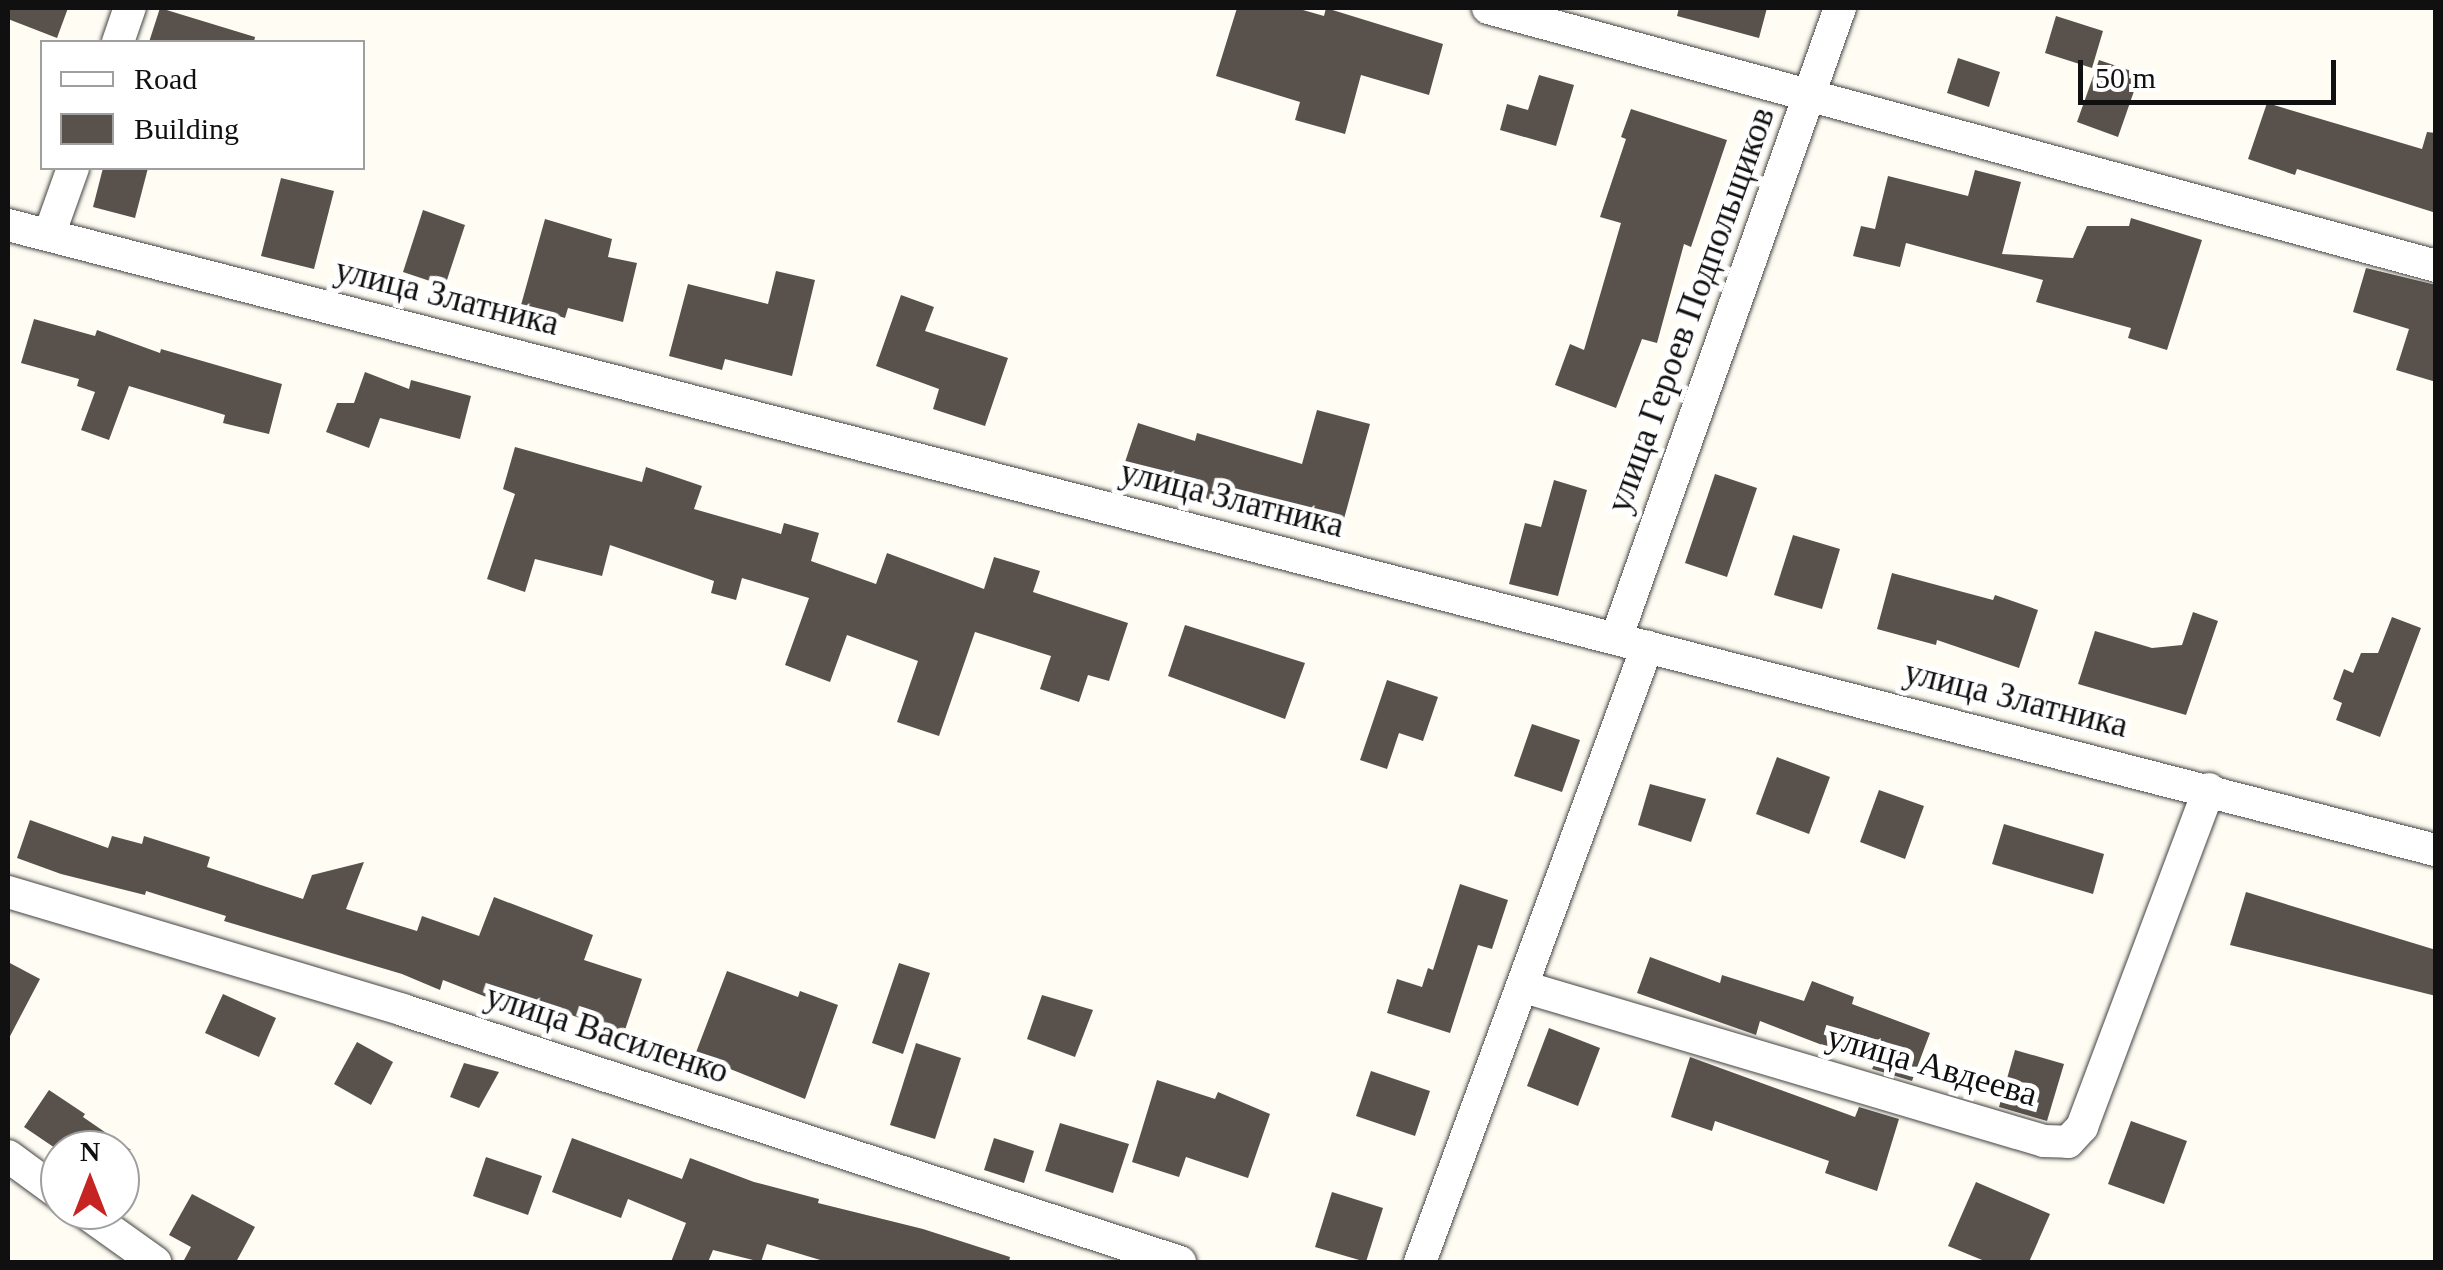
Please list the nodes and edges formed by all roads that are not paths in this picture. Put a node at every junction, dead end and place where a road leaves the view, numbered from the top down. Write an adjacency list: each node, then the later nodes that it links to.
1 (130, 8): 4 (street)
2 (1488, 8): 5 (street)
3 (1840, 8): 5 (street, улица Героев Подпольщиков)
4 (119, 40)
5 (1811, 94): 9 (street); 10 (street, улица Героев Подпольщиков)
6 (72, 170): 8 (street)
7 (8, 225): 8 (street, улица Златника)
8 (49, 236): 10 (street, улица Златника)
9 (2436, 266)
10 (1632, 643): 11 (street, улица Златника); 14 (street, улица Героев Подпольщиков)
11 (2209, 789): 12 (street, улица Златника); 14 (street, улица Авдеева)
12 (2436, 850)
13 (8, 892): 19 (street, улица Василенко)
14 (1524, 988): 20 (street, улица Героев Подпольщиков)
15 (8, 1156): 16 (street)
16 (40, 1179)
17 (110, 1230): 18 (street)
18 (155, 1262)
19 (1180, 1262)
20 (1420, 1262)

